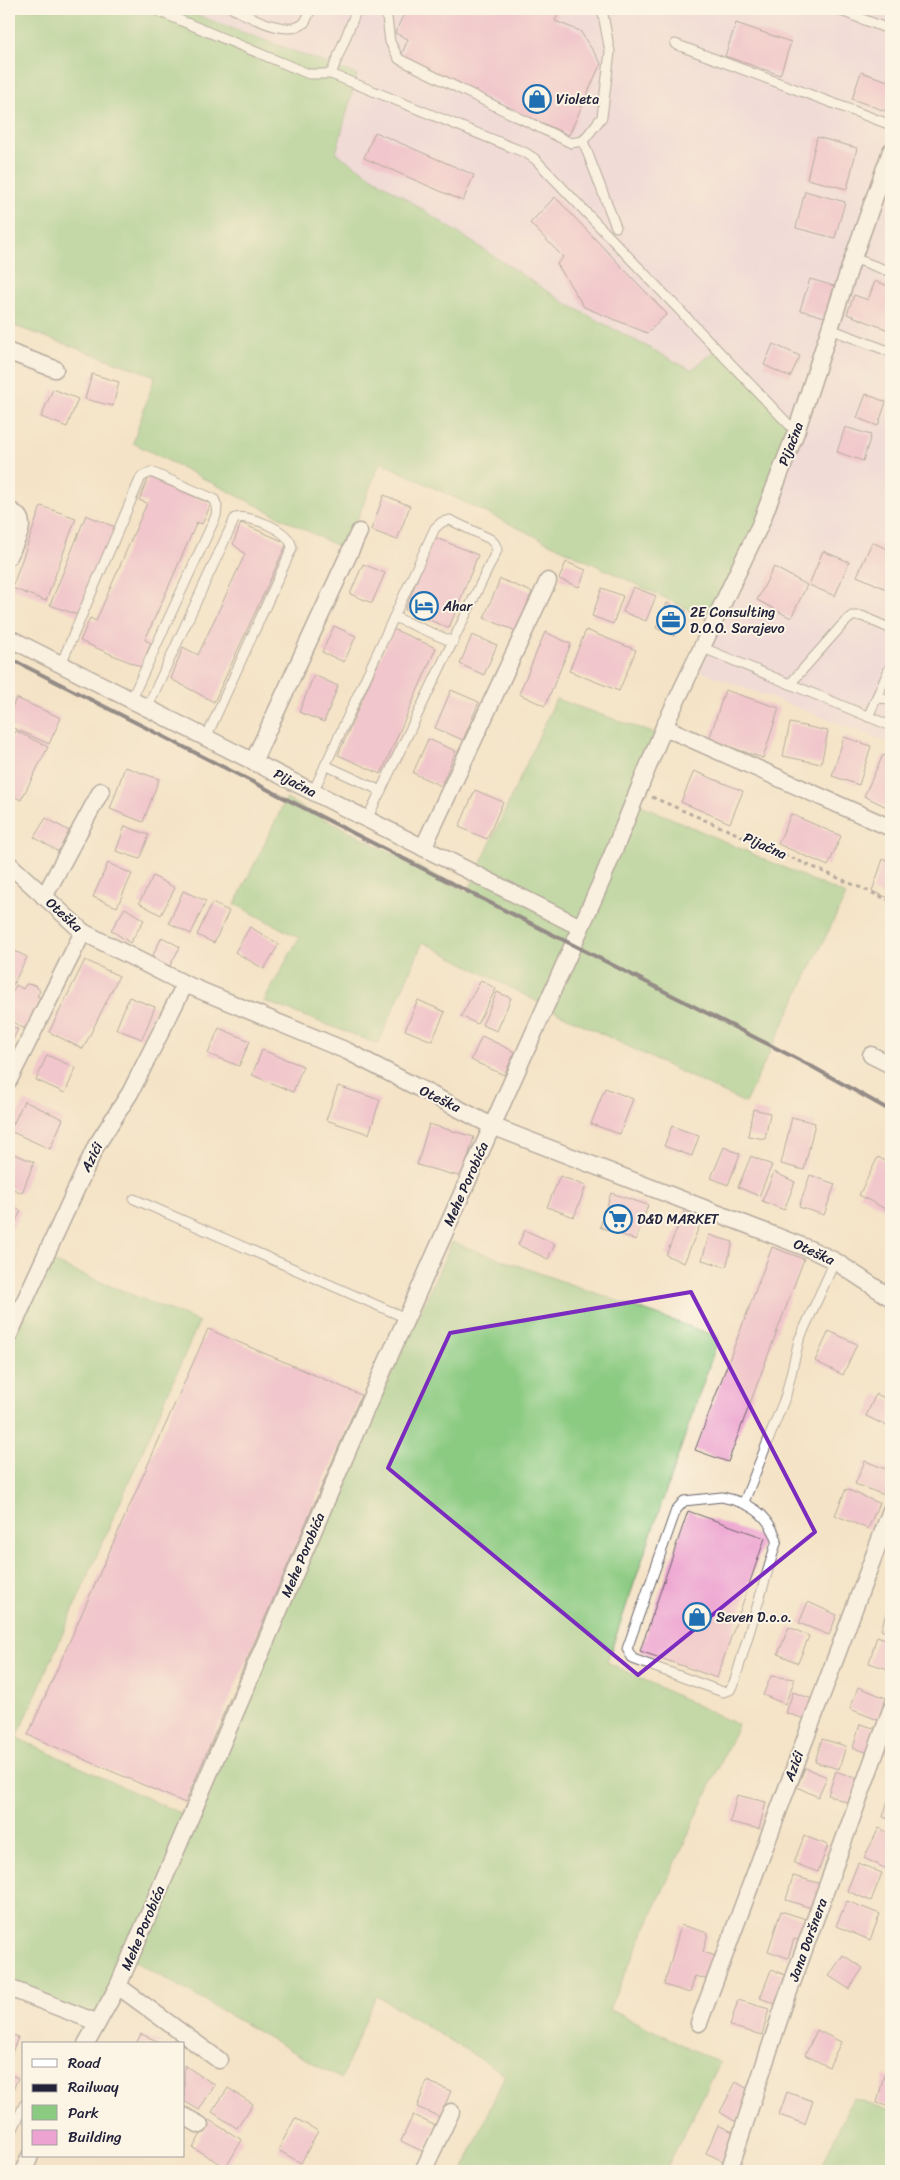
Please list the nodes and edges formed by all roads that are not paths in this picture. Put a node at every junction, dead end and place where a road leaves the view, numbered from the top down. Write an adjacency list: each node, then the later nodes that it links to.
1 (153, 9): 10 (lane)
2 (233, 9): 3 (lane)
3 (311, 9)
4 (357, 9): 10 (lane)
5 (386, 9): 12 (lane)
6 (602, 9): 12 (lane)
7 (836, 9): 8 (lane)
8 (891, 30)
9 (675, 44): 11 (lane)
10 (331, 74): 21 (lane)
11 (891, 125)
12 (583, 141): 14 (lane)
13 (891, 151): 15 (street, Pijačna)
14 (616, 227)
15 (853, 258): 16 (lane); 17 (street, Pijačna)
16 (891, 272)
17 (830, 329): 19 (lane); 21 (street, Pijačna)
18 (9, 352): 20 (street)
19 (891, 352)
20 (55, 369)
21 (796, 432): 30 (street, Pijačna)
22 (9, 510): 24 (street)
23 (359, 532): 42 (street)
24 (9, 556)
25 (548, 581): 49 (street)
26 (394, 617): 29 (lane); 29 (lane); 43 (lane)
27 (891, 629): 33 (lane)
28 (9, 638): 31 (street, Pijačna)
29 (453, 642): 45 (lane)
30 (701, 647): 33 (lane); 40 (street, Pijačna)
31 (61, 664): 36 (street, Pijačna); 36 (lane)
32 (891, 665): 34 (lane)
33 (790, 684): 38 (lane)
34 (877, 698): 35 (lane); 38 (lane)
35 (891, 699)
36 (131, 700): 37 (street, Pijačna)
37 (146, 708): 41 (street, Pijačna); 41 (lane)
38 (868, 717): 39 (lane)
39 (891, 726)
40 (664, 727): 48 (street); 52 (street, Pijačna)
41 (206, 738): 42 (street, Pijačna)
42 (253, 762): 46 (street, Pijačna)
43 (325, 764): 45 (lane); 46 (lane)
44 (101, 791): 51 (street)
45 (381, 791): 47 (lane)
46 (313, 792): 47 (street, Pijačna)
47 (367, 819): 49 (street, Pijačna)
48 (891, 828)
49 (424, 848): 52 (street, Pijačna)
50 (9, 864): 51 (street, Oteška)
51 (44, 897): 53 (street, Oteška)
52 (580, 927): 58 (street, Pijačna)
53 (83, 932): 54 (street, Oteška); 57 (street)
54 (185, 984): 58 (street, Oteška); 63 (street, Azići)
55 (871, 1055): 56 (street)
56 (891, 1065)
57 (11, 1072)
58 (492, 1126): 60 (street, Oteška); 62 (street, Mehe Porobića)
59 (134, 1199): 62 (lane)
60 (835, 1261): 61 (street, Oteška); 64 (lane)
61 (891, 1298)
62 (406, 1318): 67 (street, Mehe Porobića)
63 (9, 1335)
64 (744, 1502): 64 (lane)
65 (891, 1510): 70 (street, Azići)
66 (891, 1710): 81 (street, Jana Doršnera)
67 (118, 1986): 69 (street, Mehe Porobića); 72 (street, Mehe Porobića)
68 (9, 1988): 69 (street)
69 (96, 2022): 71 (street, Mehe Porobića)
70 (699, 2023)
71 (87, 2042)
72 (219, 2060)
73 (22, 2109): 77 (lane)
74 (451, 2112): 80 (street)
75 (185, 2117): 76 (street)
76 (200, 2125)
77 (9, 2138)
78 (29, 2158): 79 (street)
79 (24, 2171)
80 (423, 2171)
81 (729, 2171)

